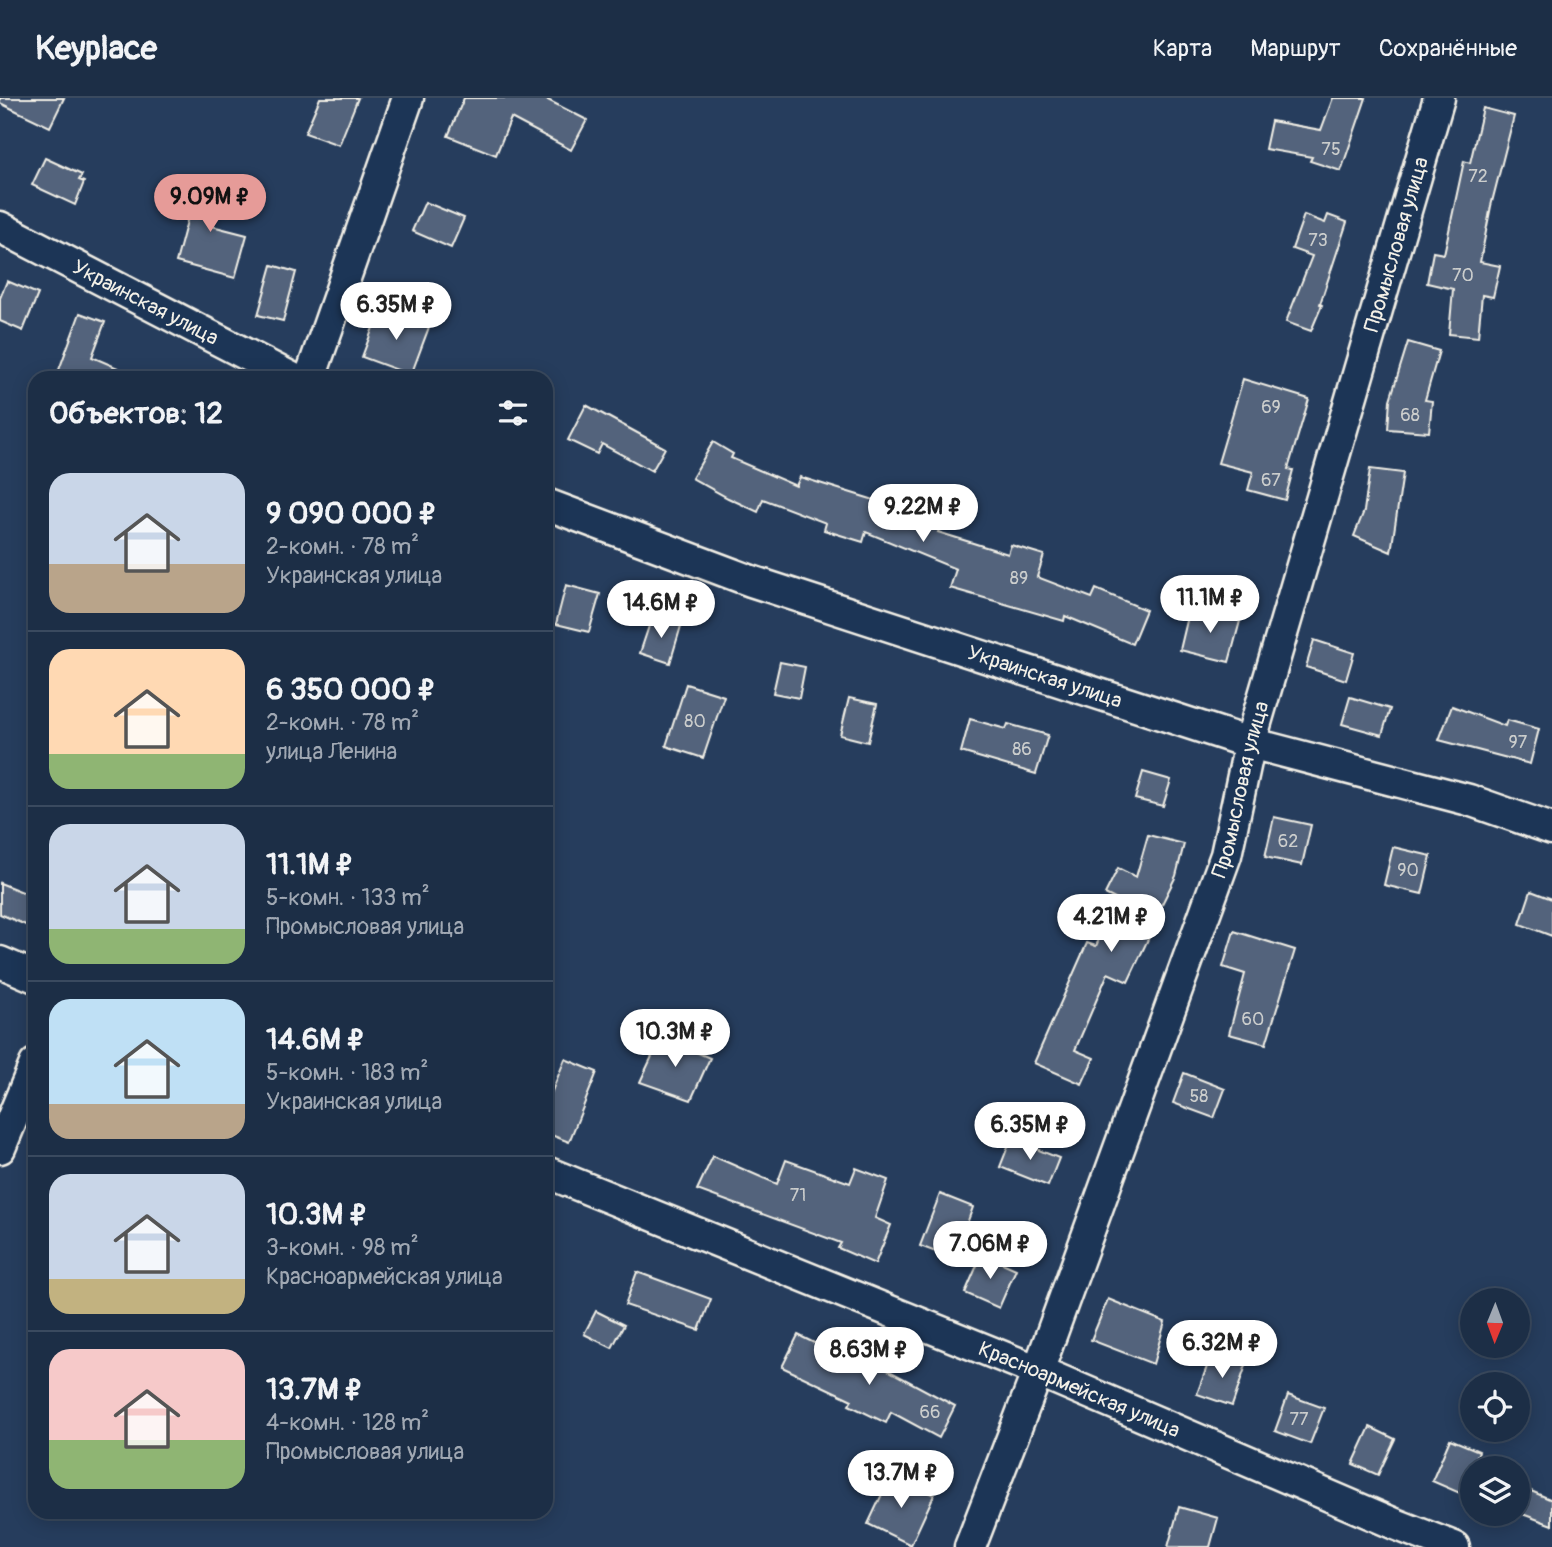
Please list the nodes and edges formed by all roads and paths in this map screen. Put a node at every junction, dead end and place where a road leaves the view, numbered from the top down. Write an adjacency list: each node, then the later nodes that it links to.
1 (408, 98): 5 (street)
2 (1439, 98): 7 (street, Промысловая улица)
3 (0, 227): 4 (street, Украинская улица)
4 (278, 371)
5 (312, 371)
6 (553, 507): 7 (street, Украинская улица)
7 (1250, 743): 8 (street, Украинская улица); 14 (street, Промысловая улица)
8 (1552, 829)
9 (0, 962): 10 (street)
10 (28, 974)
11 (28, 1081): 12 (street)
12 (0, 1148)
13 (553, 1175): 14 (street, Красноармейская улица)
14 (1038, 1371): 15 (street, Промысловая улица); 16 (street, Красноармейская улица)
15 (970, 1547)
16 (1454, 1547)

